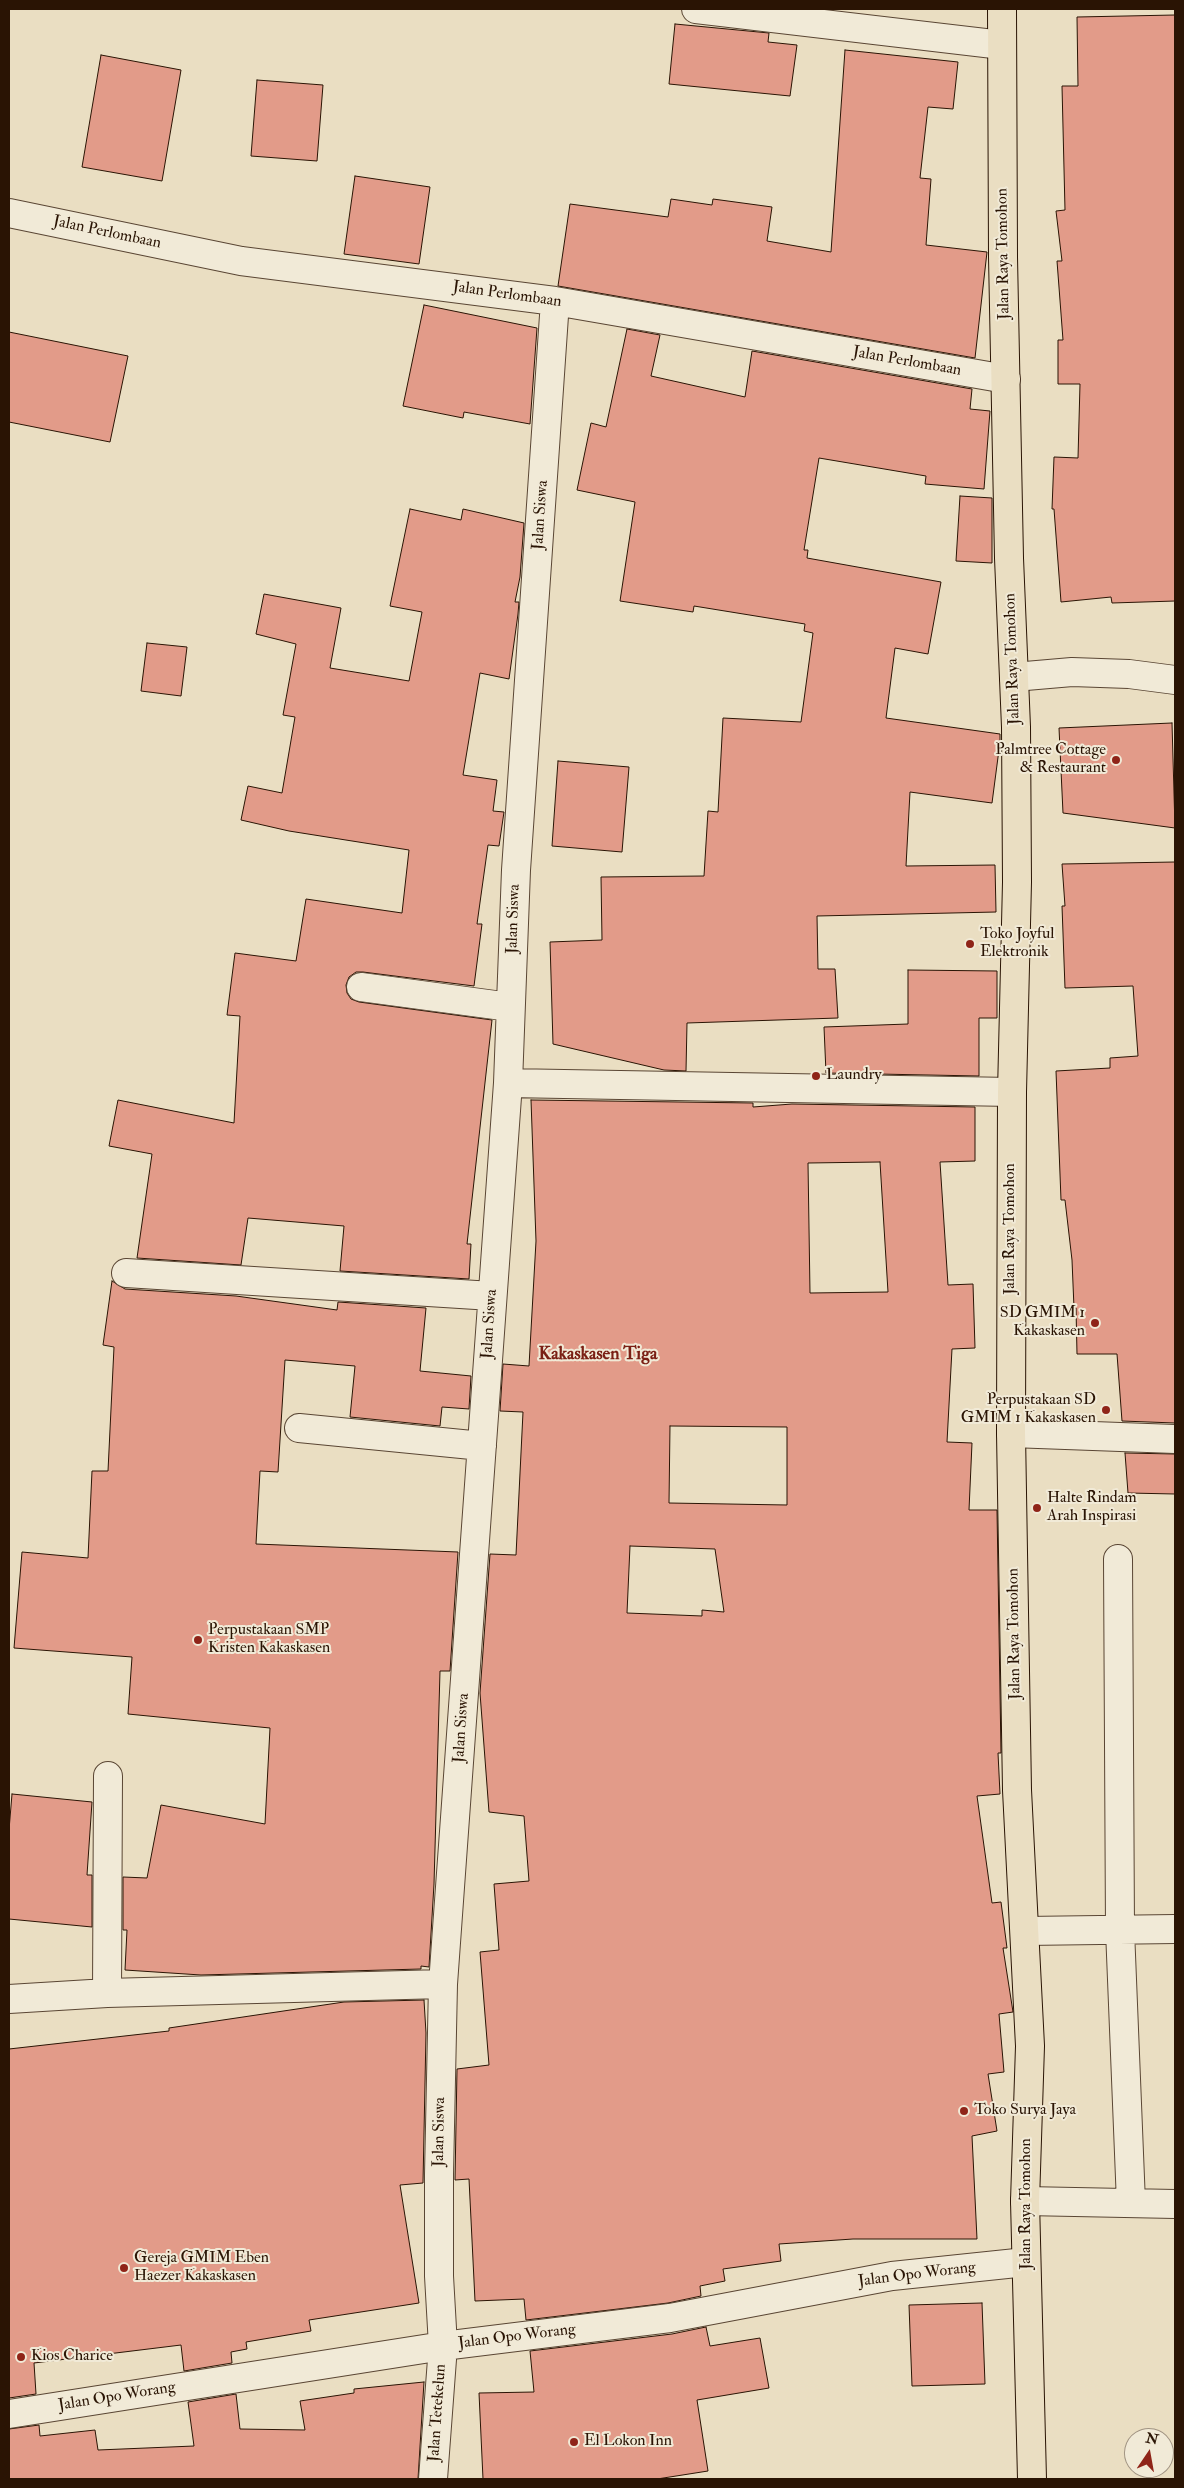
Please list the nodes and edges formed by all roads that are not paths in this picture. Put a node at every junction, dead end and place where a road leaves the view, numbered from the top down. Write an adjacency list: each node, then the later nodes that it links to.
1 (696, 9): 3 (street)
2 (1002, 9): 3 (highway, Jalan Raya Tomohon)
3 (1002, 45): 6 (highway, Jalan Raya Tomohon)
4 (9, 213): 5 (street, Jalan Perlombaan)
5 (555, 301): 6 (street, Jalan Perlombaan); 10 (street, Jalan Siswa)
6 (1006, 379): 7 (highway, Jalan Raya Tomohon)
7 (1014, 676): 8 (street); 12 (highway, Jalan Raya Tomohon)
8 (1175, 680)
9 (362, 987): 10 (street)
10 (510, 1007): 11 (street, Jalan Siswa)
11 (508, 1083): 12 (street); 14 (street, Jalan Siswa)
12 (1012, 1092): 16 (highway, Jalan Raya Tomohon)
13 (126, 1273): 14 (street)
14 (492, 1296): 18 (street, Jalan Siswa)
15 (300, 1428): 18 (street)
16 (1011, 1433): 17 (street); 23 (highway, Jalan Raya Tomohon)
17 (1175, 1439)
18 (482, 1446): 24 (street, Jalan Siswa)
19 (1118, 1559): 22 (street)
20 (108, 1776): 25 (street)
21 (1175, 1929): 22 (street)
22 (1120, 1930): 23 (street); 28 (street)
23 (1025, 1931): 27 (highway, Jalan Raya Tomohon)
24 (443, 1984): 25 (street); 31 (street, Jalan Siswa)
25 (107, 1993): 26 (street)
26 (9, 2000)
27 (1025, 2201): 28 (street); 30 (highway, Jalan Raya Tomohon)
28 (1131, 2203): 29 (street)
29 (1175, 2204)
30 (1026, 2262): 31 (street, Jalan Opo Worang); 34 (highway, Jalan Raya Tomohon)
31 (443, 2346): 32 (street, Jalan Opo Worang); 33 (street, Jalan Tetekelun)
32 (9, 2414)
33 (433, 2479)
34 (1032, 2479)

